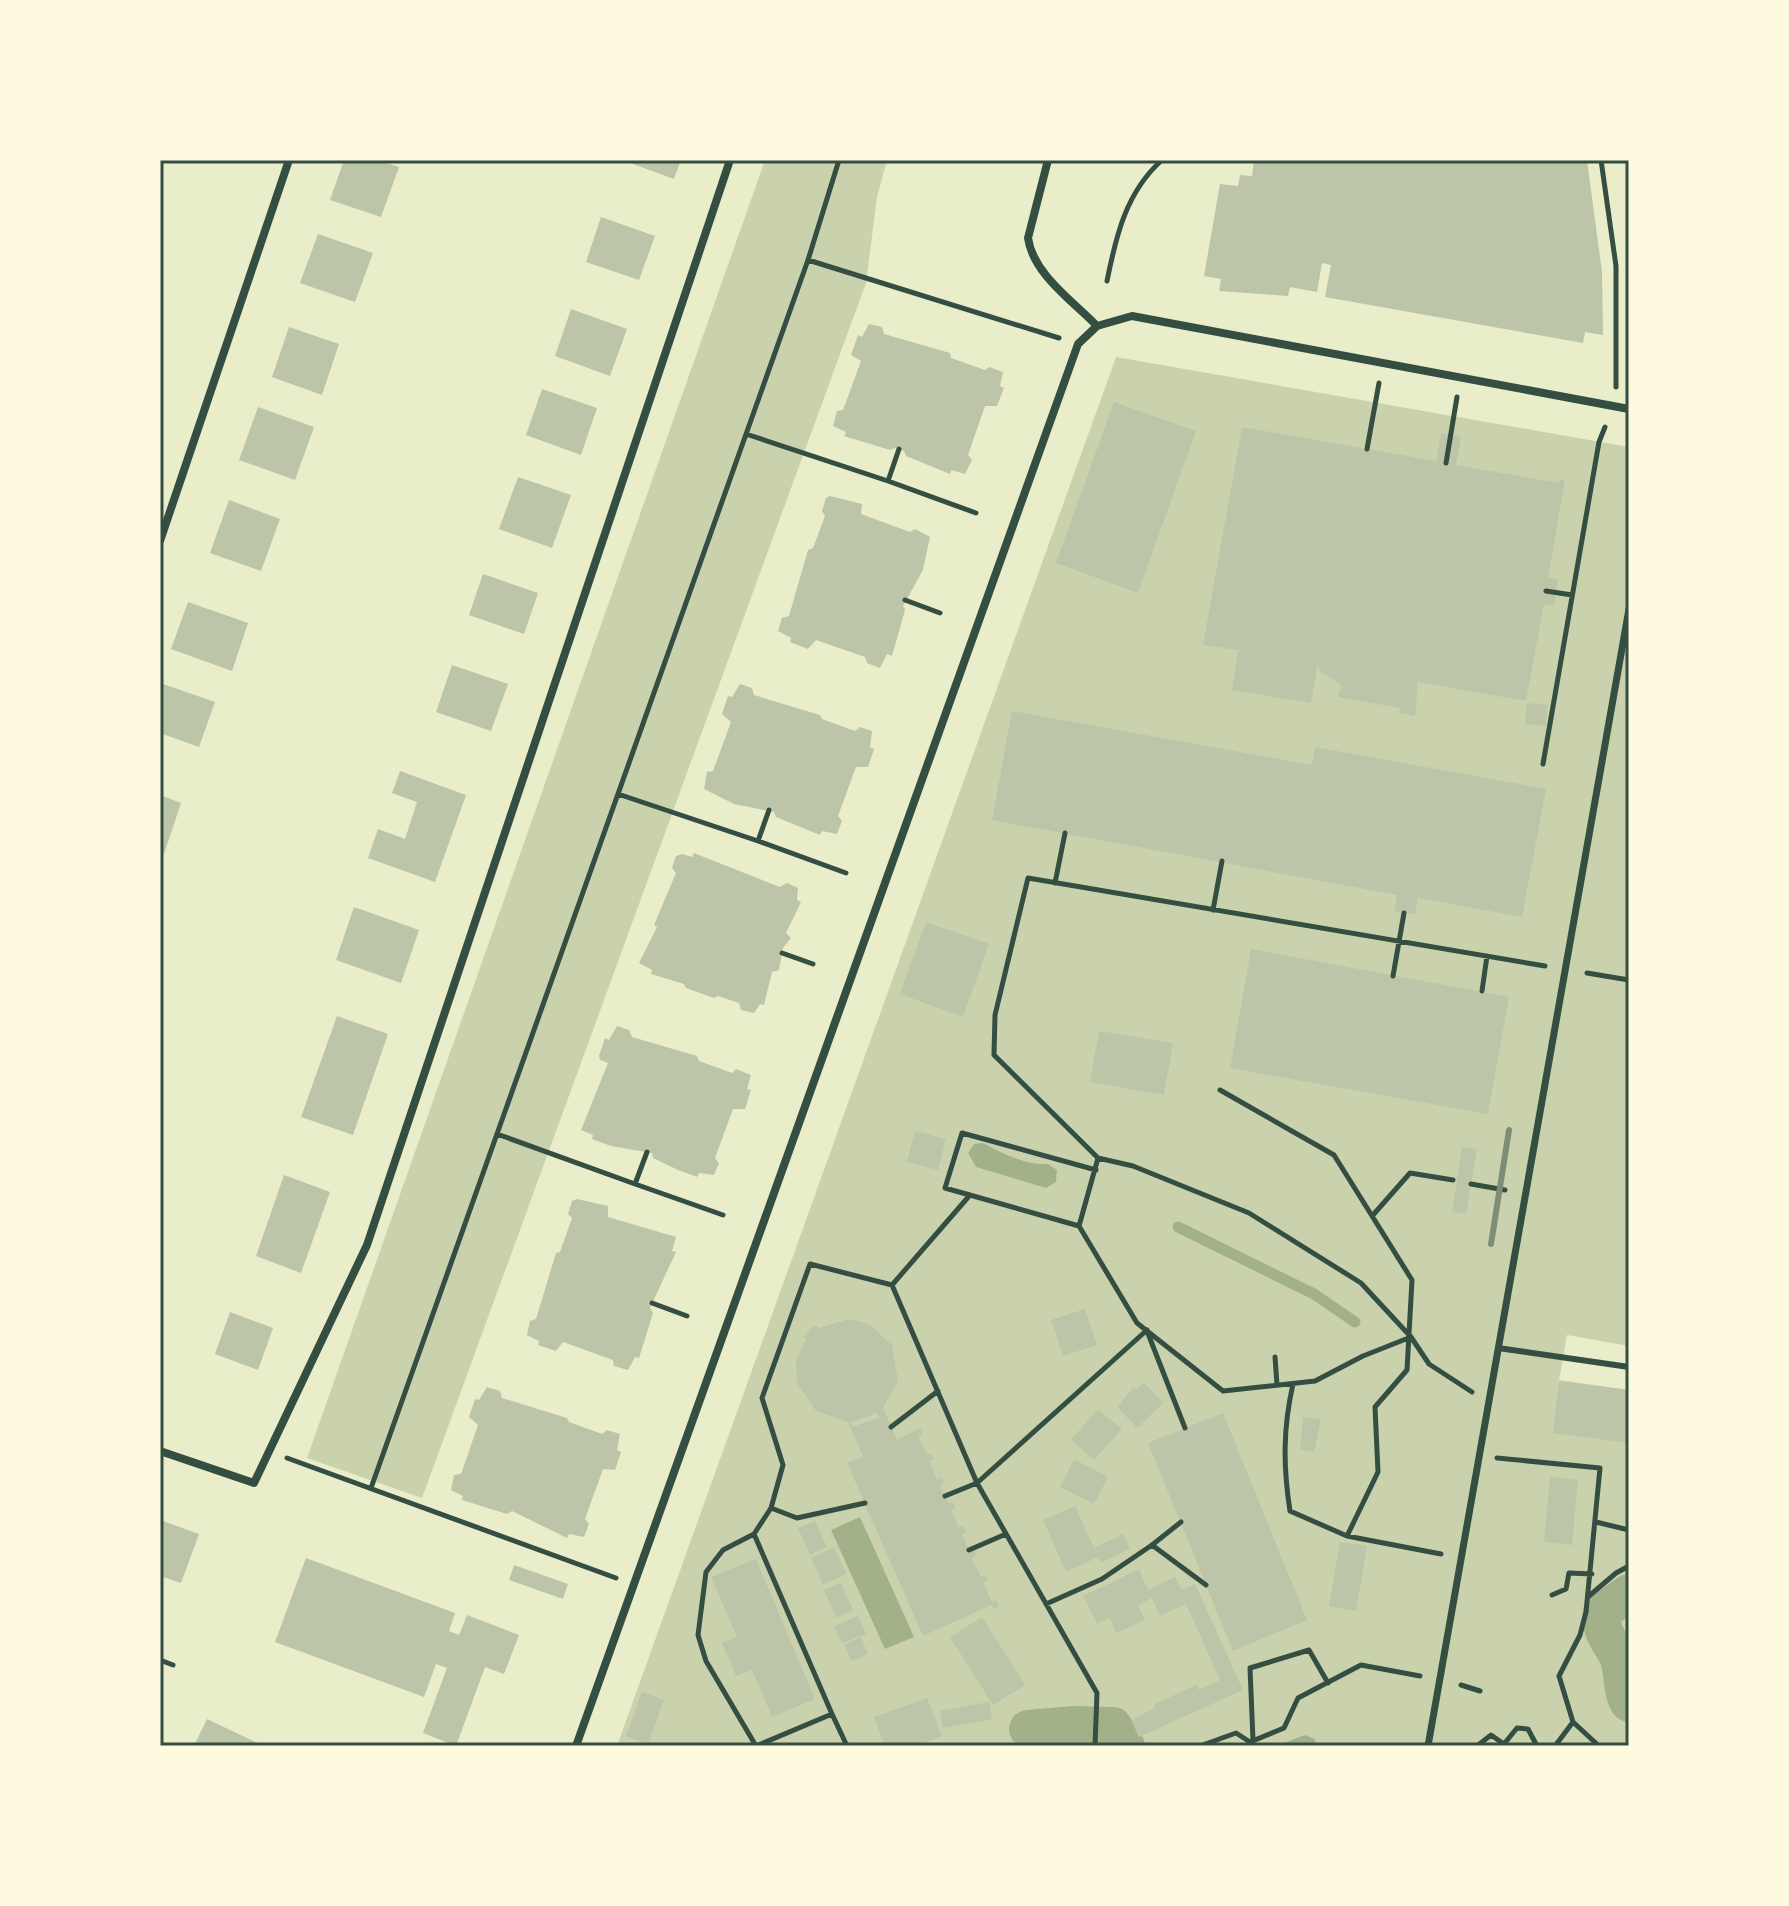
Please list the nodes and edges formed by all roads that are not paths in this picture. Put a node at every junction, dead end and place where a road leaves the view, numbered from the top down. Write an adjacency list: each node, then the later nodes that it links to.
1 (289, 160): 6 (street)
2 (730, 160): 10 (street)
3 (1048, 160): 4 (street)
4 (1097, 326): 5 (street); 11 (street)
5 (1629, 409)
6 (160, 541)
7 (1629, 609): 8 (street)
8 (1498, 1348): 9 (lane); 12 (street)
9 (1629, 1367)
10 (160, 1451)
11 (576, 1746)
12 (1428, 1746)

